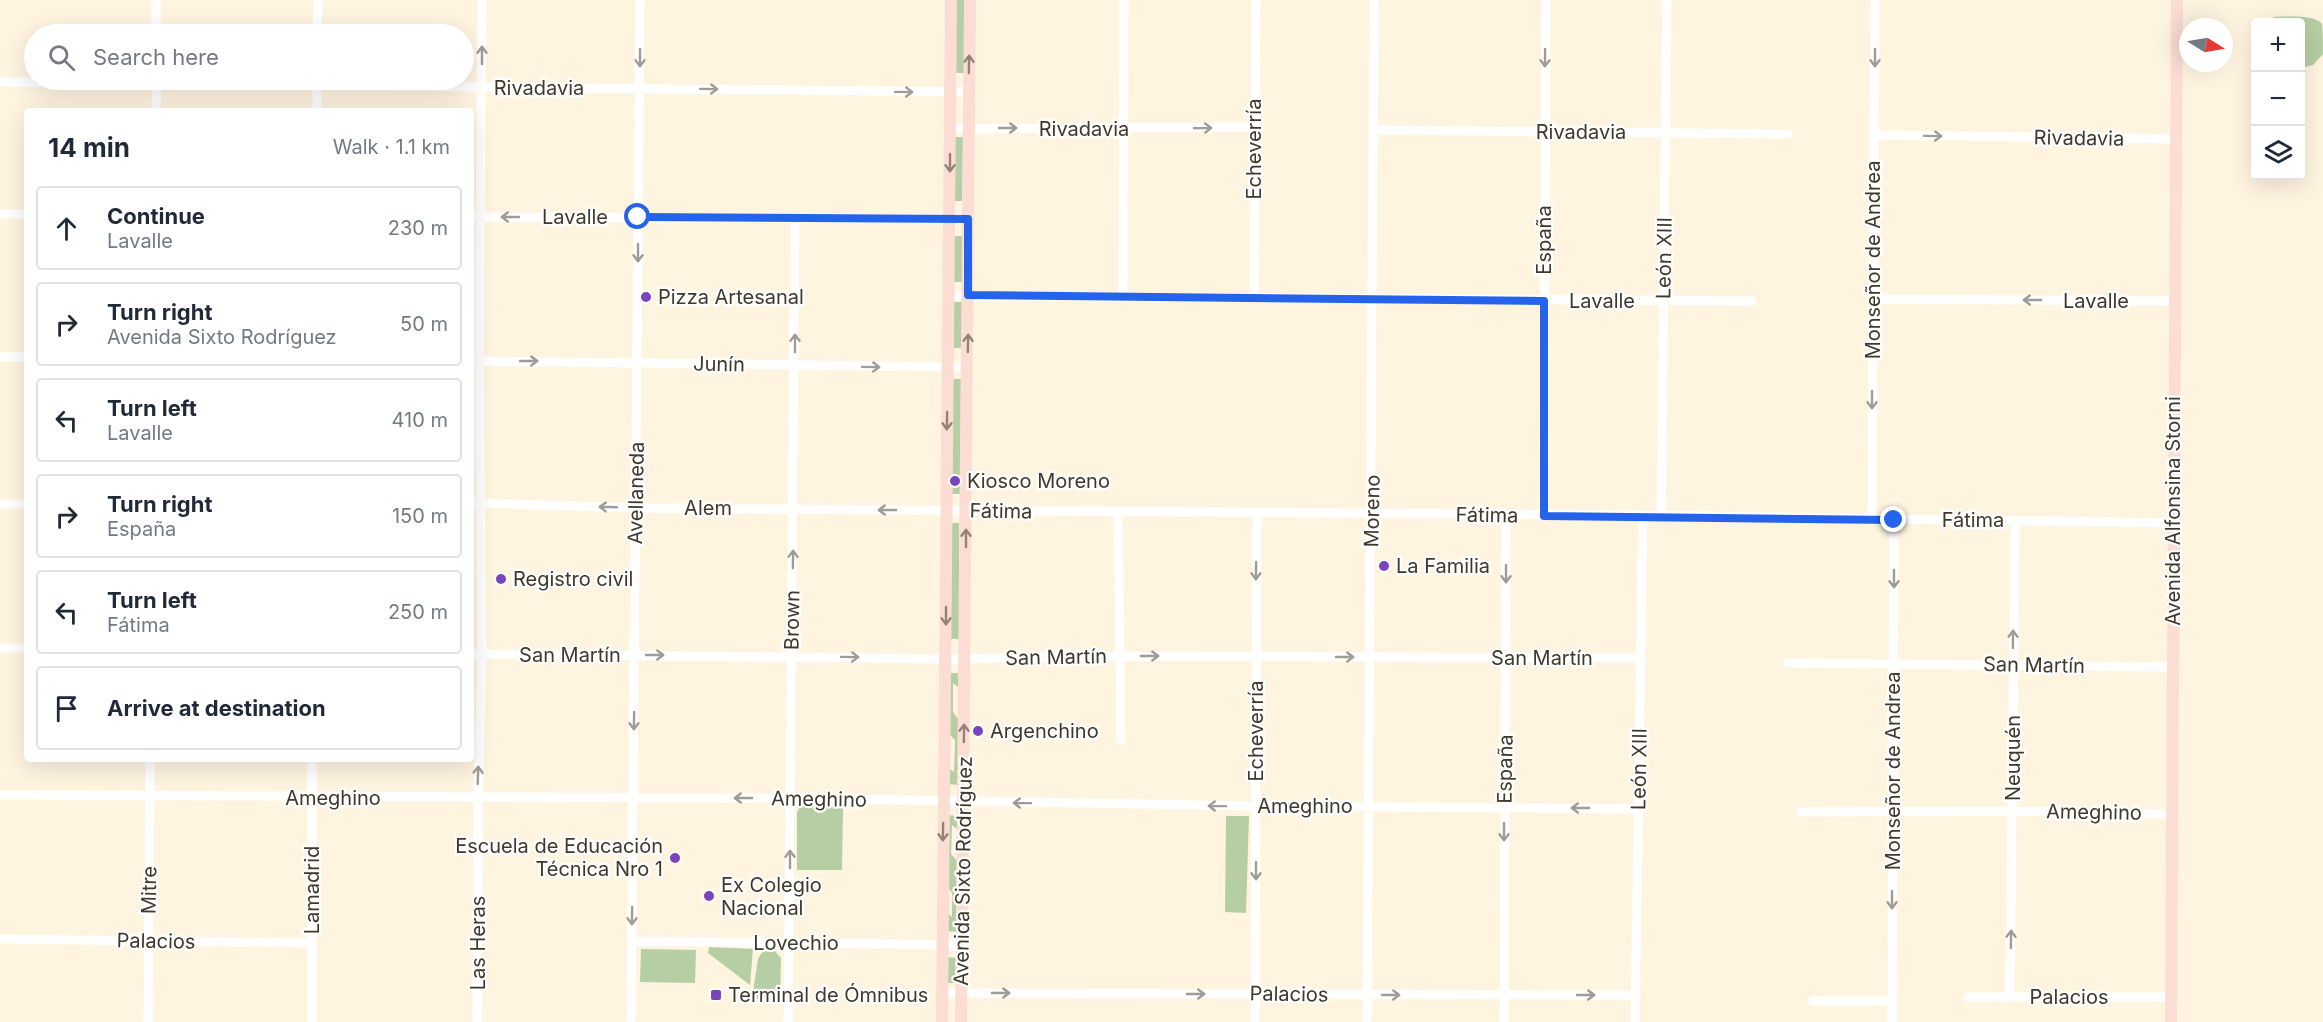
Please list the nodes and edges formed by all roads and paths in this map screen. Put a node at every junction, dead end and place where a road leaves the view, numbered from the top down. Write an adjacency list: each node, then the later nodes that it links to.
1 (156, 0): 14 (street)
2 (318, 0): 15 (street)
3 (482, 0): 19 (street, Las Heras, one-way to 3)
4 (640, 0): 20 (street, Avellaneda, one-way to 20)
5 (951, 0): 23 (main road, Avenida Sixto Rodríguez)
6 (970, 0): 24 (main road, Avenida Sixto Rodríguez, one-way to 6)
7 (1124, 0): 30 (street)
8 (1256, 0): 27 (street, Echeverría)
9 (1374, 0): 31 (street, Moreno)
10 (1546, 0): 32 (street, España, one-way to 32)
11 (1667, 0): 33 (street, León XIII)
12 (1875, 0): 35 (street, Monseñor de Andrea, one-way to 35)
13 (2177, 0): 36 (main road, Avenida Alfonsina Storni)
14 (156, 24)
15 (317, 24)
16 (0, 82): 17 (street, Rivadavia)
17 (24, 82)
18 (474, 87): 19 (street, Rivadavia)
19 (481, 87): 20 (street, Rivadavia); 39 (street, Las Heras)
20 (640, 88): 23 (street, Rivadavia, one-way to 23); 40 (street, Avellaneda)
21 (157, 90): 25 (street)
22 (317, 90): 26 (street)
23 (950, 92): 24 (street, Rivadavia); 29 (main road, Avenida Sixto Rodríguez)
24 (969, 92): 28 (main road, Avenida Sixto Rodríguez)
25 (156, 108)
26 (317, 108)
27 (1254, 127): 30 (street, Rivadavia, one-way to 27); 47 (street, Echeverría)
28 (969, 128): 29 (street, Rivadavia); 30 (street, Rivadavia, one-way to 30); 43 (main road, Avenida Sixto Rodríguez)
29 (950, 129): 42 (main road, Avenida Sixto Rodríguez, one-way to 42)
30 (1122, 129): 46 (street)
31 (1374, 130): 32 (street, Rivadavia); 48 (street, Moreno)
32 (1544, 132): 33 (street, Rivadavia); 50 (street, España)
33 (1666, 132): 34 (street, Rivadavia); 53 (street, León XIII)
34 (1788, 134)
35 (1874, 135): 36 (street, Rivadavia, one-way to 36); 49 (street, Monseñor de Andrea)
36 (2176, 139): 52 (main road, Avenida Alfonsina Storni)
37 (0, 214): 38 (street)
38 (24, 214)
39 (476, 217): 40 (street, Lavalle, one-way to 39); 56 (street, Las Heras)
40 (638, 217): 41 (street, Lavalle); 57 (street, Avellaneda, one-way to 57)
41 (795, 219): 42 (street, Lavalle); 58 (street, Brown, one-way to 41)
42 (949, 219): 43 (street, Lavalle); 45 (main road, Avenida Sixto Rodríguez)
43 (968, 219): 44 (main road, Avenida Sixto Rodríguez)
44 (968, 295): 45 (street, Lavalle); 46 (street, Lavalle); 59 (main road, Avenida Sixto Rodríguez, one-way to 44)
45 (948, 296): 60 (main road, Avenida Sixto Rodríguez)
46 (1123, 296): 47 (street, Lavalle)
47 (1254, 298): 48 (street, Lavalle)
48 (1374, 298): 50 (street, Lavalle); 70 (street, Moreno)
49 (1873, 299): 52 (street, Lavalle, one-way to 49); 75 (street, Monseñor de Andrea, one-way to 75)
50 (1544, 301): 53 (street, Lavalle); 72 (street, España)
51 (1752, 301): 53 (street, Lavalle)
52 (2175, 301): 78 (main road, Avenida Alfonsina Storni)
53 (1663, 302): 74 (street, León XIII)
54 (0, 357): 55 (street)
55 (24, 357)
56 (475, 361): 57 (street, Junín, one-way to 57); 61 (street, Las Heras)
57 (638, 362): 58 (street, Junín); 64 (street, Avellaneda)
58 (795, 366): 60 (street, Junín, one-way to 60); 65 (street, Brown)
59 (967, 367): 60 (street, Junín); 67 (main road, Avenida Sixto Rodríguez)
60 (948, 368): 66 (main road, Avenida Sixto Rodríguez, one-way to 66)
61 (476, 503): 64 (street, Alem, one-way to 61); 82 (street, Las Heras)
62 (0, 504): 63 (street)
63 (24, 504)
64 (636, 508): 65 (street, Alem); 83 (street, Avellaneda)
65 (794, 509): 66 (street, Alem, one-way to 65); 84 (street, Brown, one-way to 65)
66 (946, 510): 67 (street, Fátima); 91 (main road, Avenida Sixto Rodríguez, one-way to 91)
67 (966, 510): 68 (street, Fátima); 88 (main road, Avenida Sixto Rodríguez, one-way to 67)
68 (1118, 512): 69 (street, Fátima); 85 (street)
69 (1257, 513): 70 (street, Fátima); 86 (street, Echeverría, one-way to 86)
70 (1372, 513): 71 (street, Fátima); 87 (street, Moreno)
71 (1506, 515): 72 (street, Fátima); 89 (street, España, one-way to 89)
72 (1544, 516): 73 (street, Fátima)
73 (1643, 516): 74 (street, Fátima); 90 (street, León XIII)
74 (1661, 516): 75 (street, Fátima)
75 (1872, 519): 76 (street, Fátima)
76 (1894, 520): 77 (street, Fátima); 93 (street, Monseñor de Andrea, one-way to 93)
77 (2014, 520): 78 (street, Fátima); 94 (street, Neuquén, one-way to 77)
78 (2172, 524): 95 (main road, Avenida Alfonsina Storni)
79 (0, 648): 80 (street)
80 (24, 648)
81 (474, 654): 82 (street, San Martín)
82 (482, 655): 83 (street, San Martín); 102 (street, Las Heras, one-way to 82)
83 (635, 655): 84 (street, San Martín, one-way to 84); 103 (street, Avellaneda, one-way to 103)
84 (792, 656): 91 (street, San Martín, one-way to 91); 104 (street, Brown)
85 (1119, 656): 86 (street, San Martín, one-way to 86); 88 (street, San Martín); 96 (street)
86 (1255, 657): 87 (street, San Martín, one-way to 87); 107 (street, Echeverría)
87 (1370, 657): 89 (street, San Martín); 108 (street, Moreno)
88 (966, 658): 91 (street, San Martín); 106 (main road, Avenida Sixto Rodríguez, one-way to 88)
89 (1506, 658): 90 (street, San Martín); 109 (street, España)
90 (1640, 658): 110 (street, León XIII)
91 (946, 659): 105 (main road, Avenida Sixto Rodríguez)
92 (1788, 663): 93 (street, San Martín)
93 (1894, 663): 94 (street, San Martín); 113 (street, Monseñor de Andrea)
94 (2013, 665): 95 (street, San Martín); 111 (street, Neuquén)
95 (2172, 667): 114 (main road, Avenida Alfonsina Storni)
96 (1120, 740)
97 (150, 762): 100 (street, Mitre)
98 (312, 762): 101 (street, Lamadrid)
99 (0, 795): 100 (street, Ameghino)
100 (150, 797): 101 (street, Ameghino); 116 (street, Mitre)
101 (311, 798): 102 (street, Ameghino); 118 (street, Lamadrid)
102 (478, 798): 103 (street, Ameghino); 135 (street, Las Heras)
103 (634, 798): 104 (street, Ameghino, one-way to 103); 117 (street, Avellaneda, one-way to 117)
104 (790, 798): 105 (street, Ameghino); 119 (street, Brown, one-way to 104)
105 (944, 802): 106 (street, Ameghino); 120 (main road, Avenida Sixto Rodríguez, one-way to 120)
106 (963, 802): 107 (street, Ameghino, one-way to 106); 121 (main road, Avenida Sixto Rodríguez)
107 (1256, 806): 108 (street, Ameghino); 124 (street, Echeverría, one-way to 124)
108 (1369, 806): 109 (street, Ameghino); 125 (street, Moreno)
109 (1504, 807): 110 (street, Ameghino, one-way to 109); 126 (street, España, one-way to 126)
110 (1638, 809): 127 (street, León XIII)
111 (2013, 811): 113 (street, Ameghino); 114 (street, Ameghino); 129 (street, Neuquén, one-way to 111)
112 (1801, 812): 113 (street, Ameghino)
113 (1892, 812): 131 (street, Monseñor de Andrea, one-way to 131)
114 (2171, 814): 130 (main road, Avenida Alfonsina Storni)
115 (0, 939): 116 (street, Palacios)
116 (148, 940): 118 (street, Palacios); 133 (street, Mitre)
117 (632, 941): 119 (street, Lovechio); 136 (street, Avellaneda)
118 (312, 943): 134 (street, Lamadrid)
119 (790, 943): 120 (street, Lovechio); 137 (street, Brown)
120 (942, 944): 121 (street, Lovechio); 122 (main road, Avenida Sixto Rodríguez)
121 (961, 945): 123 (main road, Avenida Sixto Rodríguez)
122 (943, 993): 123 (street, Palacios); 138 (main road, Avenida Sixto Rodríguez)
123 (961, 993): 124 (street, Palacios, one-way to 124); 139 (main road, Avenida Sixto Rodríguez)
124 (1256, 994): 125 (street, Palacios); 140 (street, Echeverría)
125 (1368, 995): 126 (street, Palacios, one-way to 126); 141 (street, Moreno)
126 (1504, 995): 127 (street, Palacios, one-way to 127); 142 (street, España)
127 (1636, 995): 143 (street, León XIII)
128 (1968, 997): 129 (street, Palacios)
129 (2010, 997): 130 (street, Palacios)
130 (2170, 997): 145 (main road, Avenida Alfonsina Storni)
131 (1892, 1000): 132 (street); 144 (street, Monseñor de Andrea)
132 (1813, 1001)
133 (148, 1022)
134 (312, 1022)
135 (477, 1022)
136 (631, 1022)
137 (788, 1022)
138 (942, 1022)
139 (961, 1022)
140 (1255, 1022)
141 (1367, 1022)
142 (1504, 1022)
143 (1635, 1022)
144 (1892, 1022)
145 (2170, 1022)

